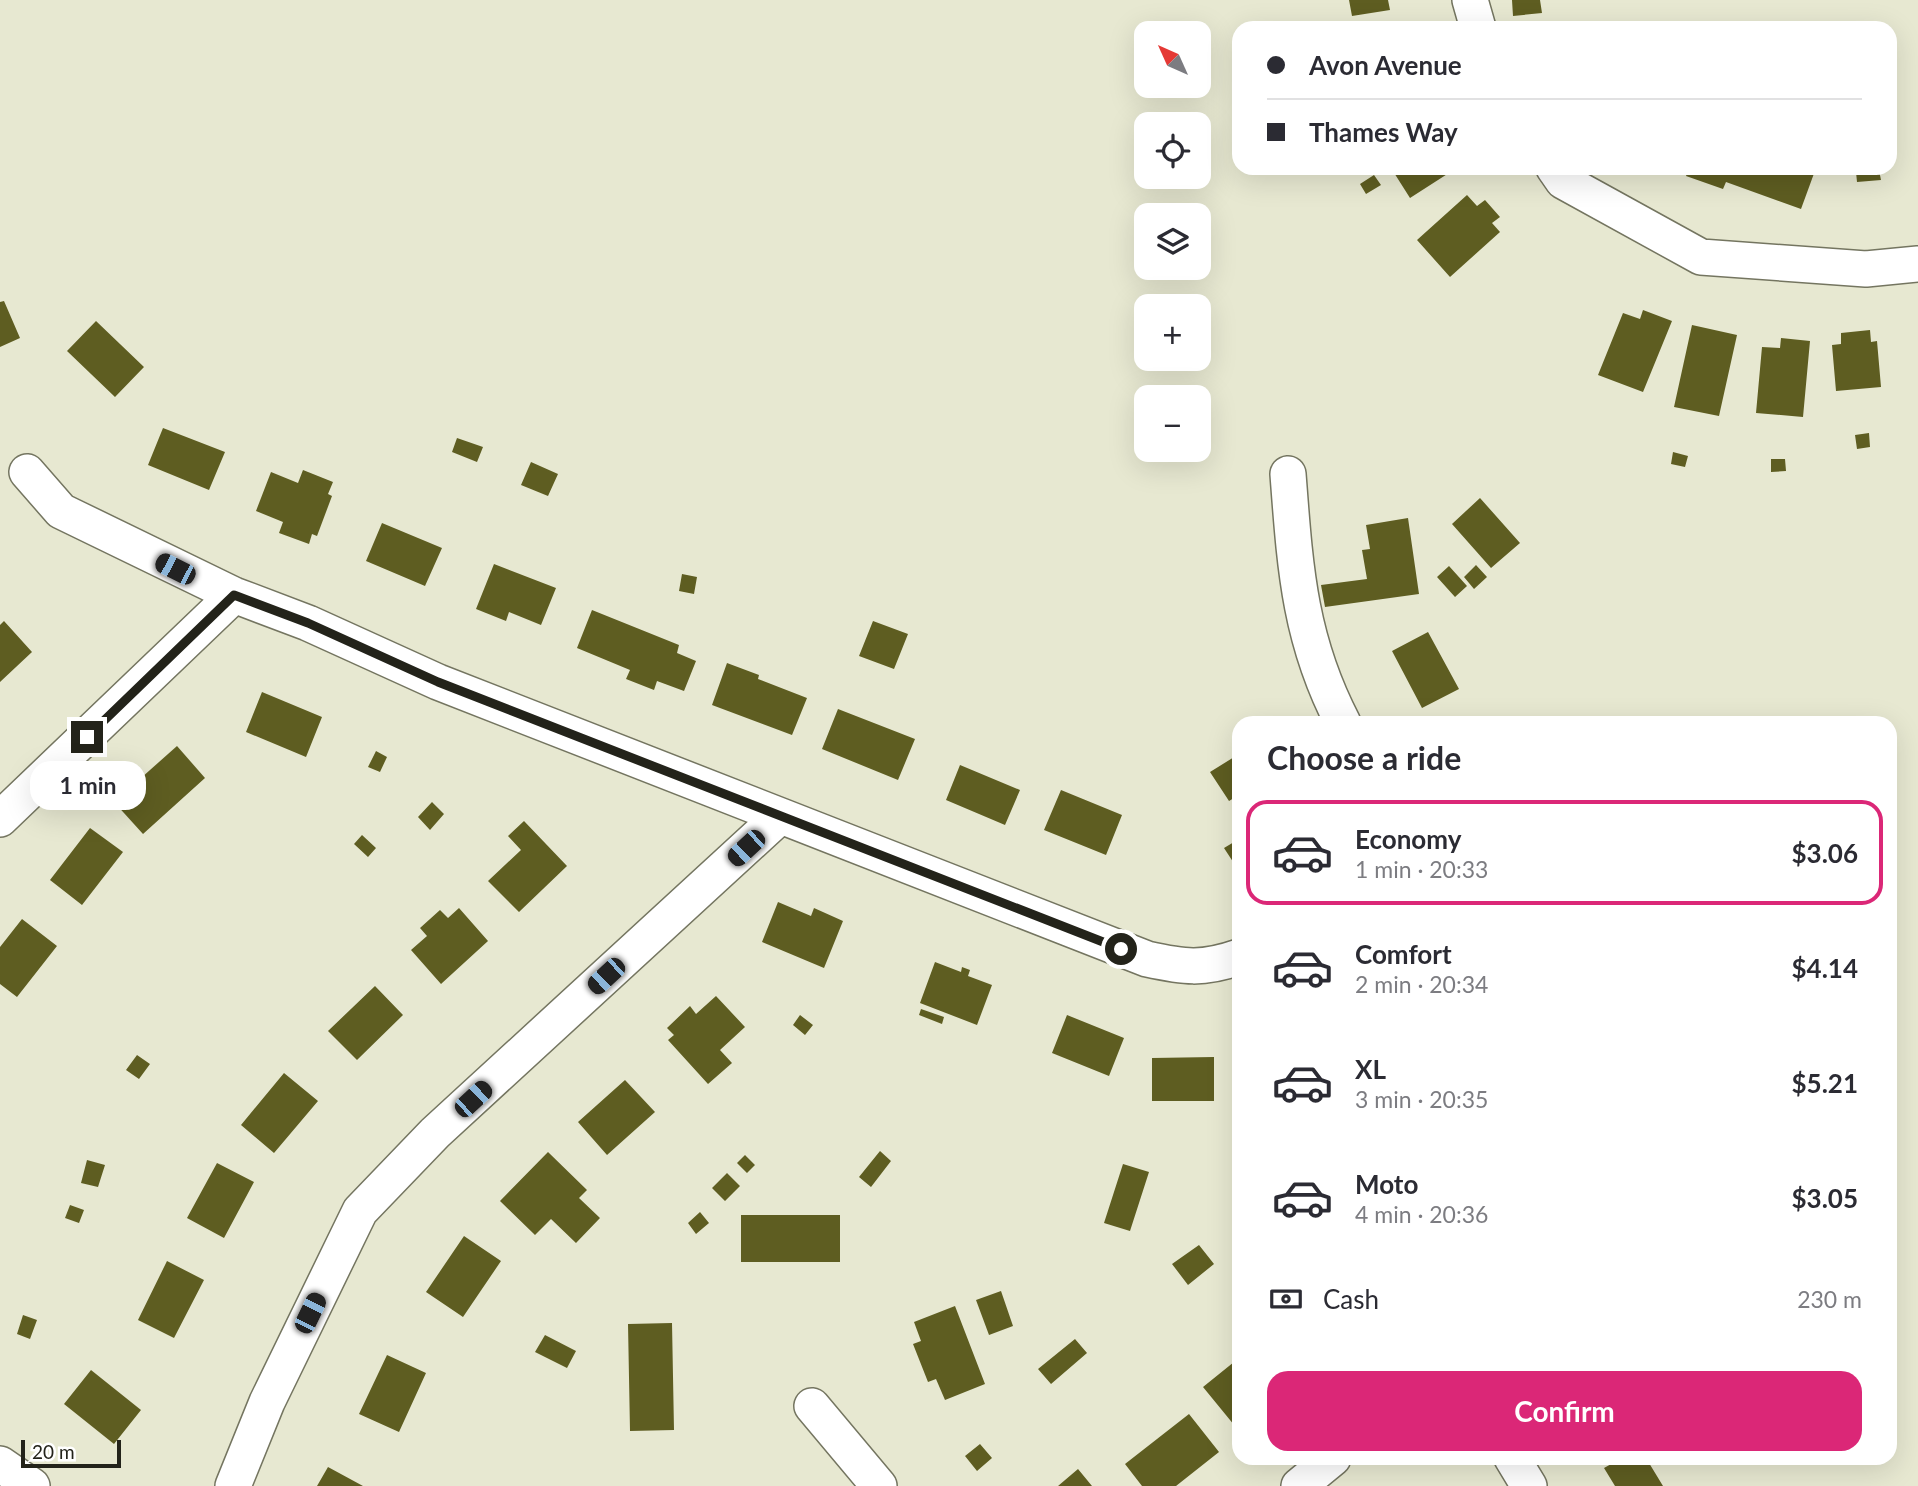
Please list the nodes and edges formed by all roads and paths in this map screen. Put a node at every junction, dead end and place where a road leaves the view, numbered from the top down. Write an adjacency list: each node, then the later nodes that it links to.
1 (1470, 0): 2 (street)
2 (1476, 21)
3 (1559, 175): 4 (street)
4 (1918, 264)
5 (27, 472): 7 (street)
6 (1288, 474): 8 (street)
7 (234, 595): 9 (street); 10 (street)
8 (1340, 716)
9 (779, 817): 11 (street); 17 (street)
10 (0, 819)
11 (1232, 959)
12 (812, 1406): 18 (street)
13 (0, 1464): 16 (street)
14 (1324, 1465): 19 (street)
15 (1517, 1465): 20 (street)
16 (32, 1486)
17 (233, 1486)
18 (879, 1486)
19 (1299, 1486)
20 (1530, 1486)

